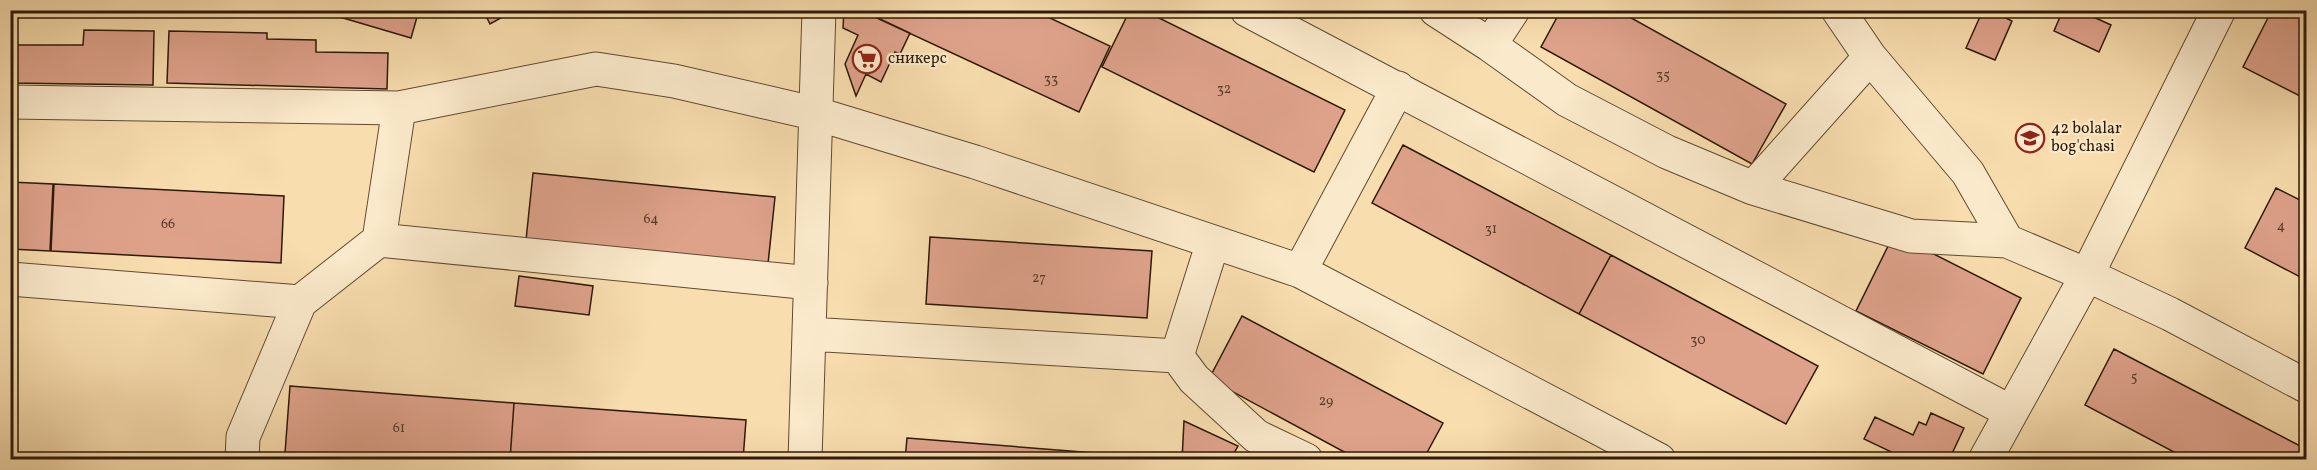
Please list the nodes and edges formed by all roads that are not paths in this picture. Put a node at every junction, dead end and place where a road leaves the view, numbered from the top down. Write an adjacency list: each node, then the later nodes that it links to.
1 (819, 10): 12 (street)
2 (1247, 10): 9 (street)
3 (1436, 10): 7 (street)
4 (1513, 10): 7 (street)
5 (1838, 10): 8 (street)
6 (2219, 10): 18 (street)
7 (1490, 45): 13 (street)
8 (1870, 57): 13 (street); 15 (street)
9 (1398, 88): 17 (street); 25 (street)
10 (10, 102): 11 (street)
11 (399, 108): 12 (street); 14 (street)
12 (817, 114): 16 (street); 20 (street)
13 (1754, 188): 15 (street)
14 (379, 240): 20 (street); 21 (street)
15 (2007, 241): 18 (street)
16 (1213, 242): 17 (street); 23 (street)
17 (1300, 271): 30 (street)
18 (2087, 275): 24 (street); 25 (street)
19 (10, 279): 21 (street)
20 (811, 284): 22 (street)
21 (300, 302): 27 (street)
22 (809, 334): 23 (street); 28 (street)
23 (1177, 356): 26 (street)
24 (2307, 386)
25 (2011, 412): 31 (street)
26 (1270, 452): 29 (street)
27 (242, 459)
28 (805, 459)
29 (1306, 459)
30 (1659, 459)
31 (1985, 459)

